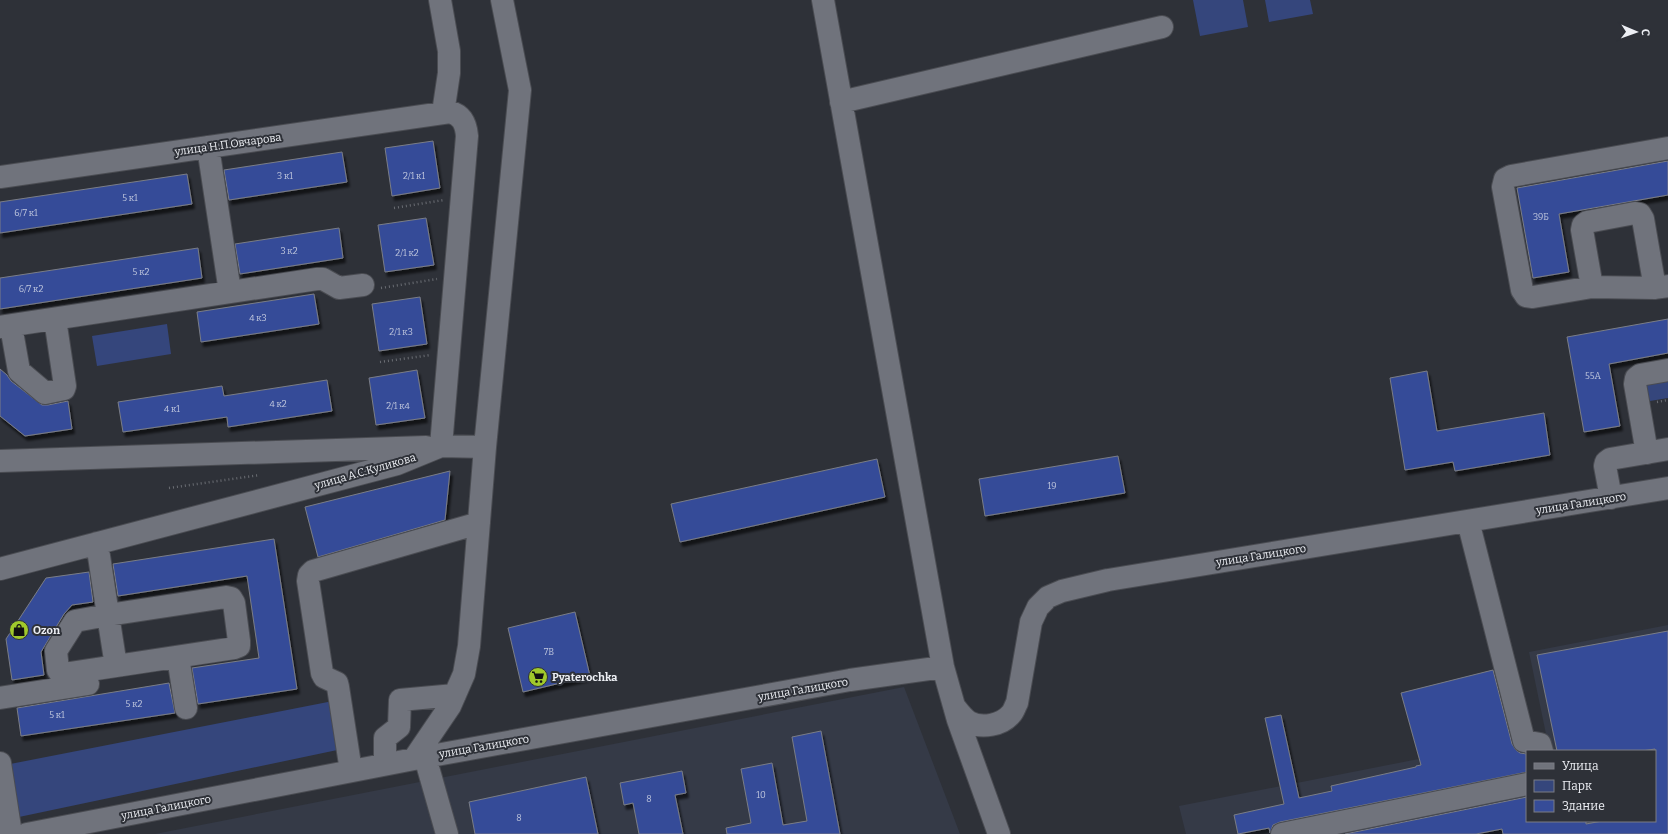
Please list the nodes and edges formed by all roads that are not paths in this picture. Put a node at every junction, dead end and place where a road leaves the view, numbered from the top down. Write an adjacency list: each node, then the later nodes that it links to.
1 (440, 0): 6 (street)
2 (502, 0): 18 (street)
3 (823, 0): 5 (street)
4 (1162, 27): 5 (street)
5 (841, 102): 30 (street)
6 (450, 114): 7 (street, улица Н.П.Овчарова); 17 (street)
7 (208, 147): 9 (street, улица Н.П.Овчарова); 13 (street)
8 (1668, 148): 11 (street)
9 (0, 177)
10 (363, 285): 13 (street)
11 (1592, 287): 12 (street); 12 (street)
12 (1662, 287)
13 (230, 292): 14 (street)
14 (55, 319): 15 (street); 15 (street)
15 (6, 327)
16 (1668, 370): 19 (street)
17 (441, 446): 18 (street); 20 (street, улица А.С.Куликова); 25 (street, улица А.С.Куликова)
18 (485, 447): 24 (street)
19 (1658, 451): 22 (street)
20 (0, 461)
21 (1668, 488): 22 (street, улица Галицкого)
22 (1611, 498): 23 (street, улица Галицкого)
23 (1468, 521): 33 (street, улица Галицкого); 35 (street)
24 (479, 523): 31 (street); 39 (street)
25 (97, 544): 26 (street, улица А.С.Куликова); 27 (street)
26 (0, 569)
27 (108, 615): 28 (street); 29 (street); 29 (street)
28 (179, 663): 29 (street); 32 (street); 34 (street)
29 (116, 666)
30 (943, 667): 33 (street); 36 (street, улица Галицкого)
31 (455, 695): 36 (street); 38 (street)
32 (0, 698)
33 (953, 705): 44 (street)
34 (186, 708)
35 (1542, 750)
36 (419, 758): 38 (street, улица Галицкого); 43 (street)
37 (0, 763): 41 (street)
38 (385, 764): 39 (street, улица Галицкого)
39 (351, 771): 42 (street, улица Галицкого)
40 (1526, 784): 45 (street)
41 (11, 834)
42 (27, 834)
43 (447, 834)
44 (999, 834)
45 (1282, 834)

